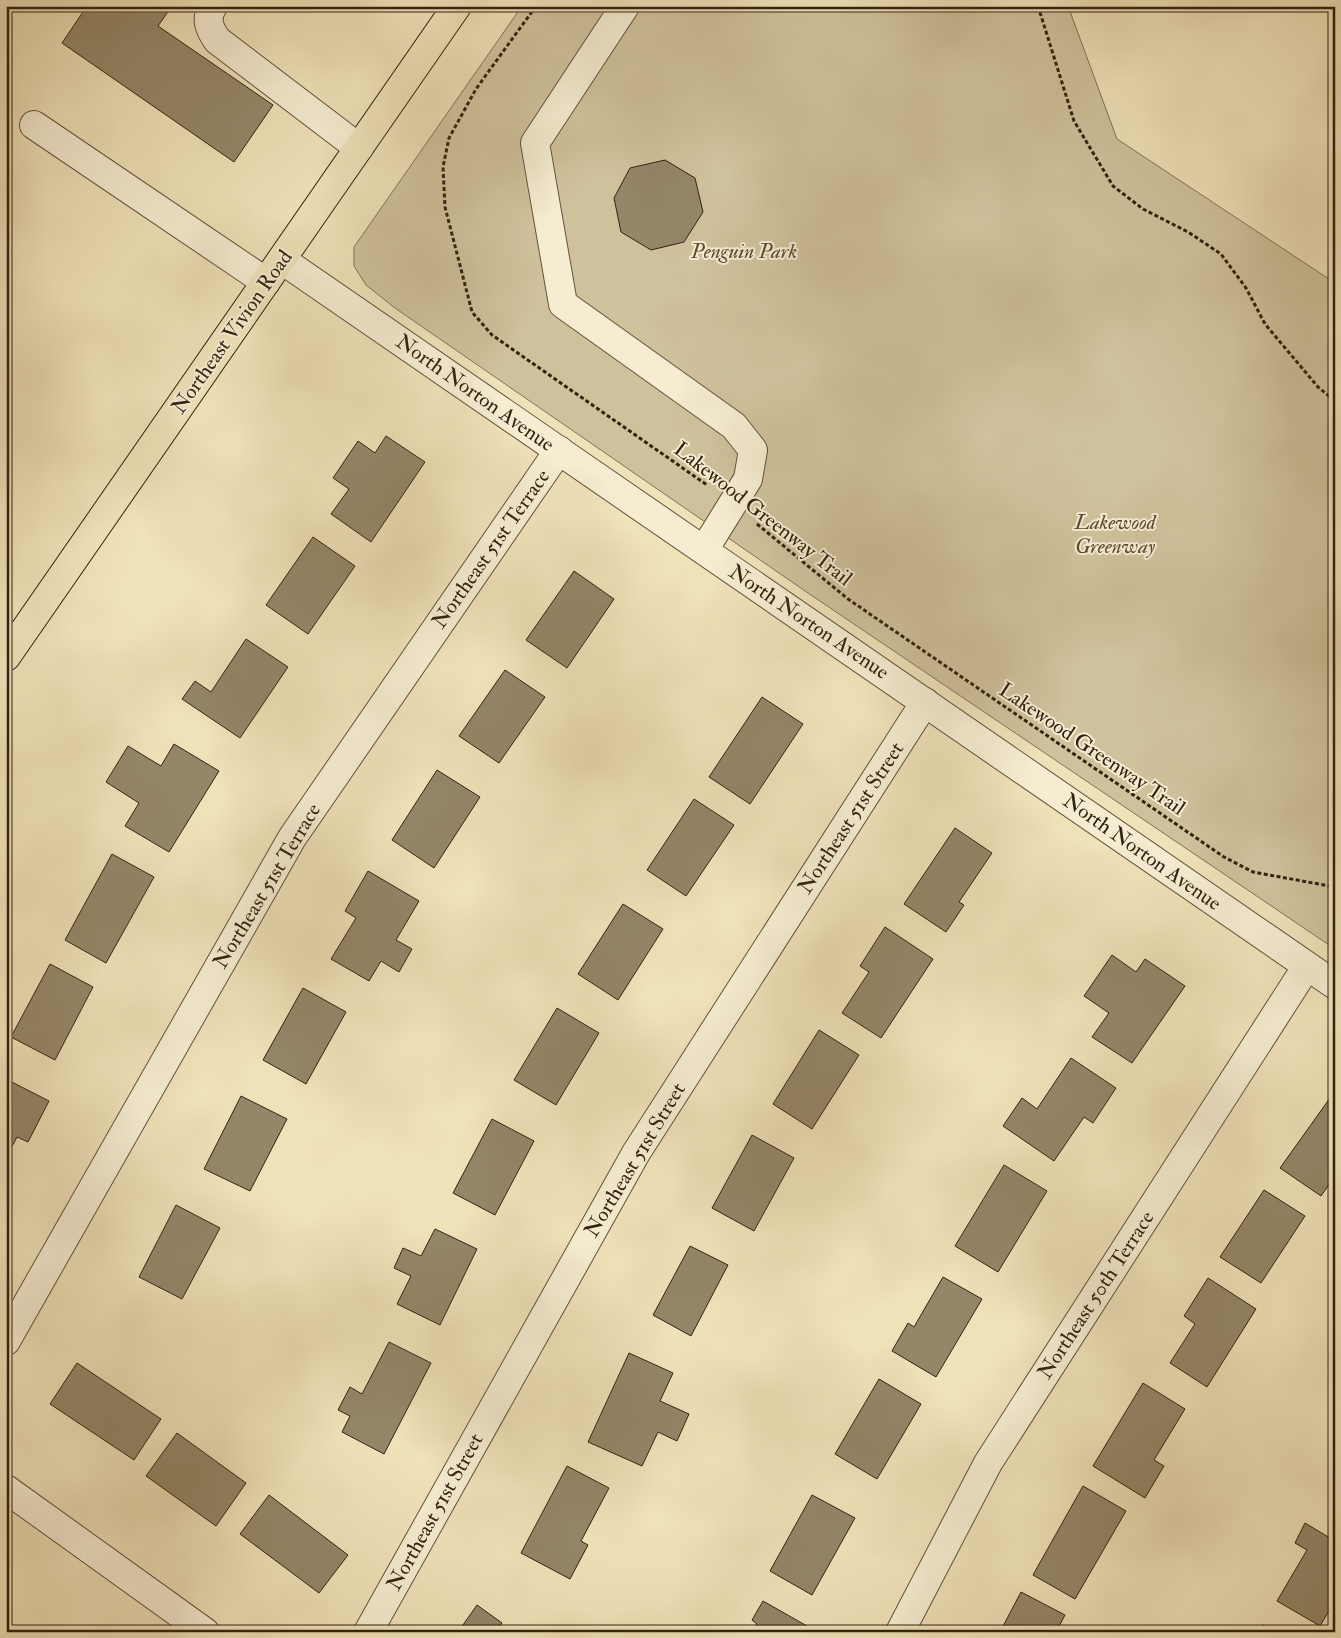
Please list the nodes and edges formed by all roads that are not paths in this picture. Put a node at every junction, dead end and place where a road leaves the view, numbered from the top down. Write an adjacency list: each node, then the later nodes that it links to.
1 (213, 6): 5 (street)
2 (457, 6): 5 (main road, Northeast Vivion Road)
3 (625, 6): 9 (street)
4 (34, 125): 7 (street)
5 (359, 148): 6 (main road, Northeast Vivion Road)
6 (282, 260): 7 (main road, Northeast Vivion Road); 8 (street, North Norton Avenue)
7 (266, 282): 10 (main road, Northeast Vivion Road)
8 (559, 450): 9 (street, North Norton Avenue); 14 (street, Northeast 51st Terrace)
9 (704, 550): 11 (street, North Norton Avenue)
10 (6, 657)
11 (926, 702): 12 (street, North Norton Avenue); 17 (street, Northeast 51st Street)
12 (1307, 966): 13 (street, North Norton Avenue); 18 (street, Northeast 50th Terrace)
13 (1335, 985)
14 (6, 1341)
15 (6, 1489): 16 (street)
16 (205, 1632)
17 (368, 1632)
18 (900, 1632)

